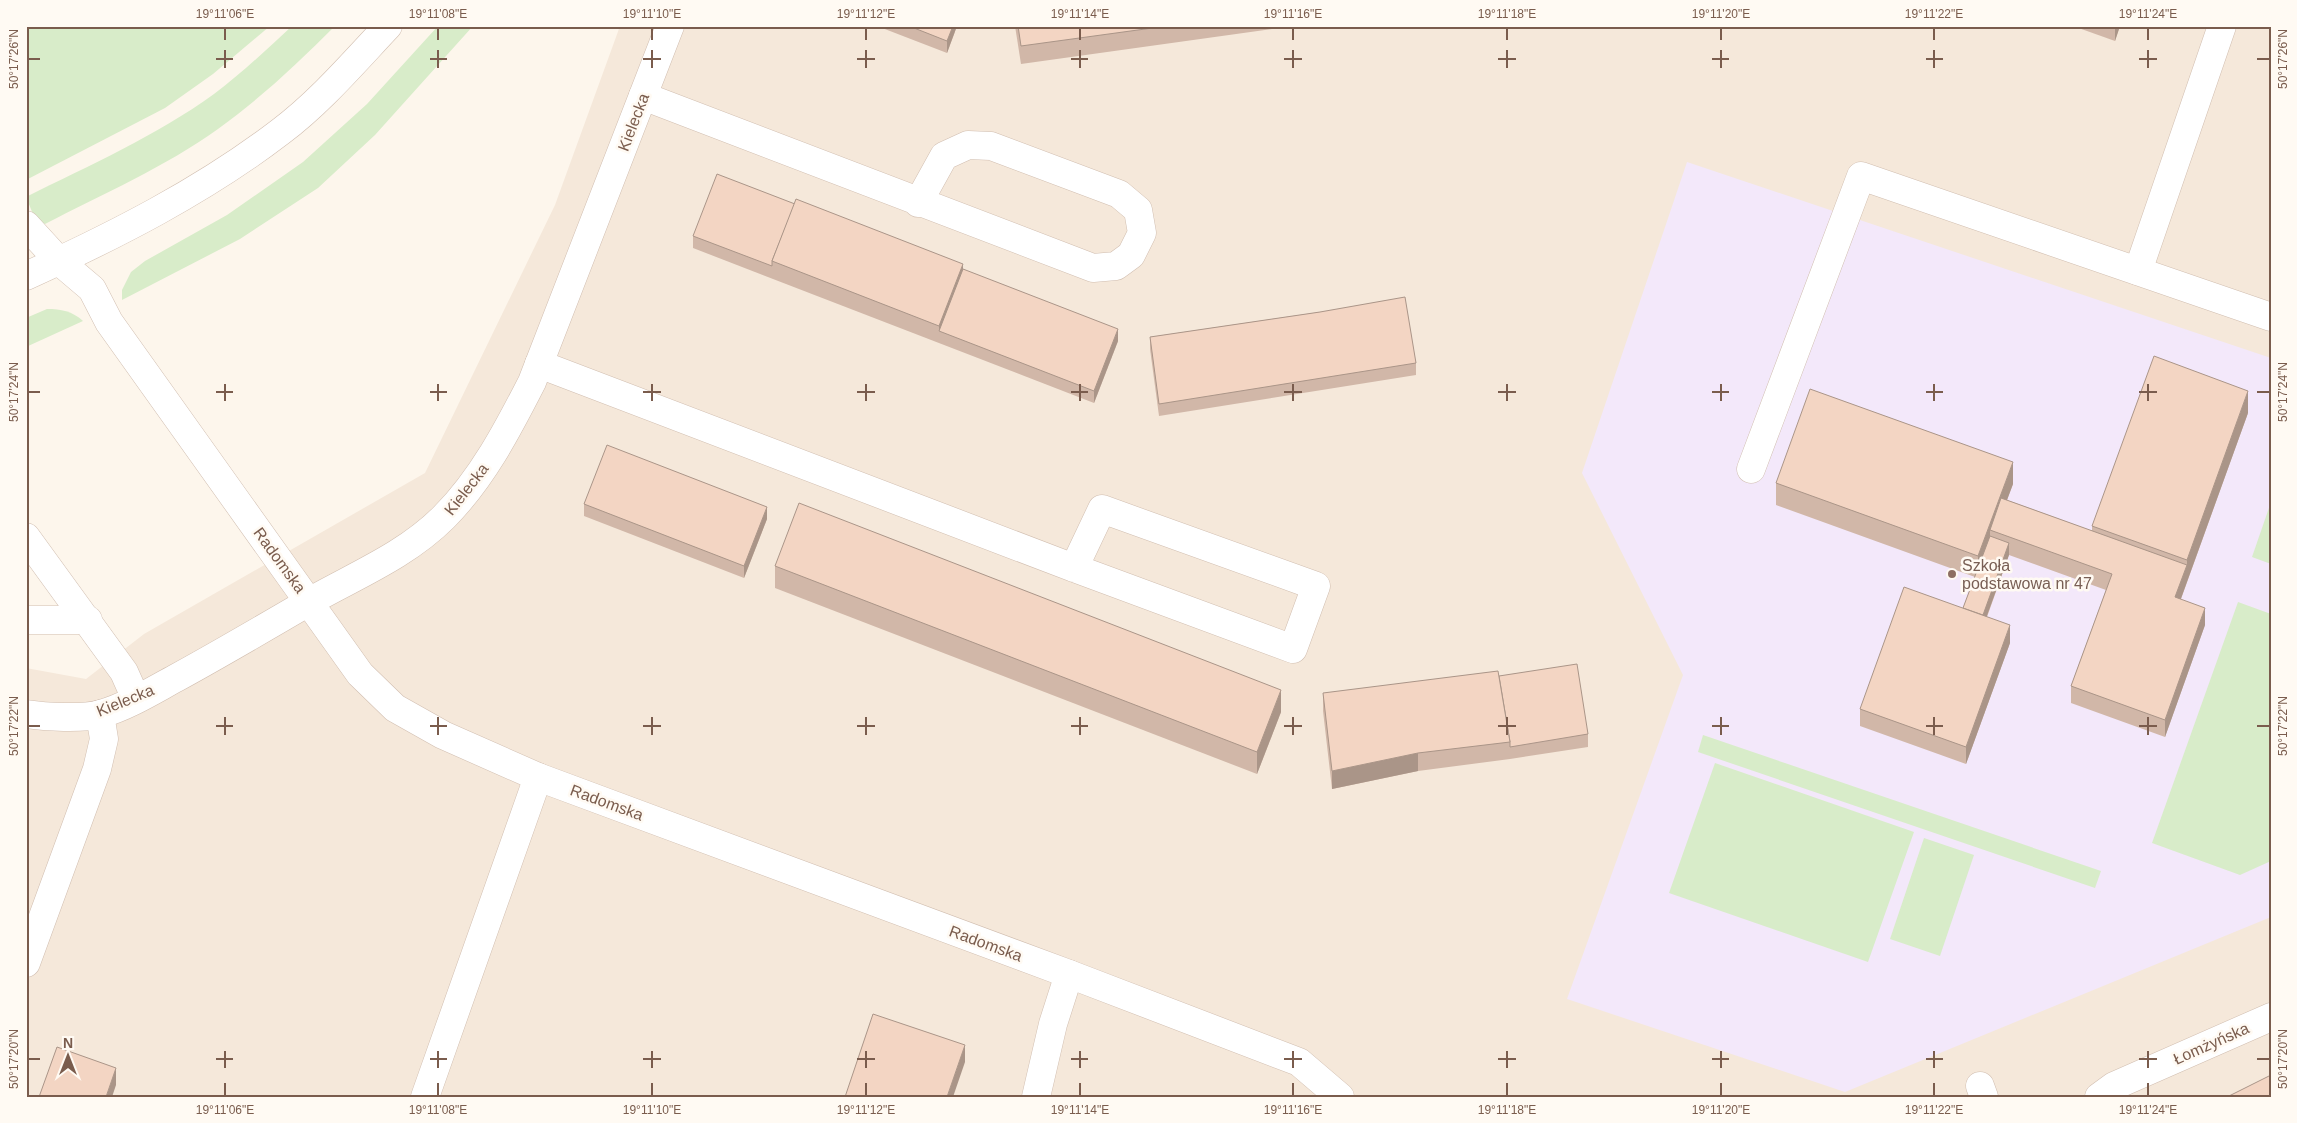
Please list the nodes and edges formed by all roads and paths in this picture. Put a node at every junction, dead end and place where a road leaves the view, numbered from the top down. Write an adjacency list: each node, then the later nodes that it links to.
1 (388, 26): 7 (street)
2 (670, 26): 4 (street, Kielecka)
3 (2222, 26): 8 (street)
4 (643, 96): 5 (street); 11 (street, Kielecka)
5 (918, 203): 5 (street)
6 (26, 226): 7 (street, Radomska)
7 (58, 262): 9 (street); 15 (street, Radomska)
8 (2138, 271): 10 (street); 12 (street)
9 (26, 276)
10 (2271, 317)
11 (539, 364): 14 (street); 15 (street, Kielecka)
12 (1752, 469)
13 (26, 537): 17 (street)
14 (1074, 568): 14 (street)
15 (309, 602): 18 (street, Kielecka); 21 (street, Radomska)
16 (26, 620): 17 (street)
17 (88, 620): 18 (street)
18 (136, 699): 20 (street, Kielecka)
19 (26, 714): 20 (street, Kielecka)
20 (100, 714): 22 (street)
21 (538, 777): 23 (street, Radomska); 25 (street)
22 (26, 963)
23 (1069, 974): 26 (street); 27 (street, Radomska)
24 (2271, 1017): 28 (street, Łomżyńska)
25 (425, 1097)
26 (1036, 1097)
27 (1340, 1097)
28 (2099, 1097)

